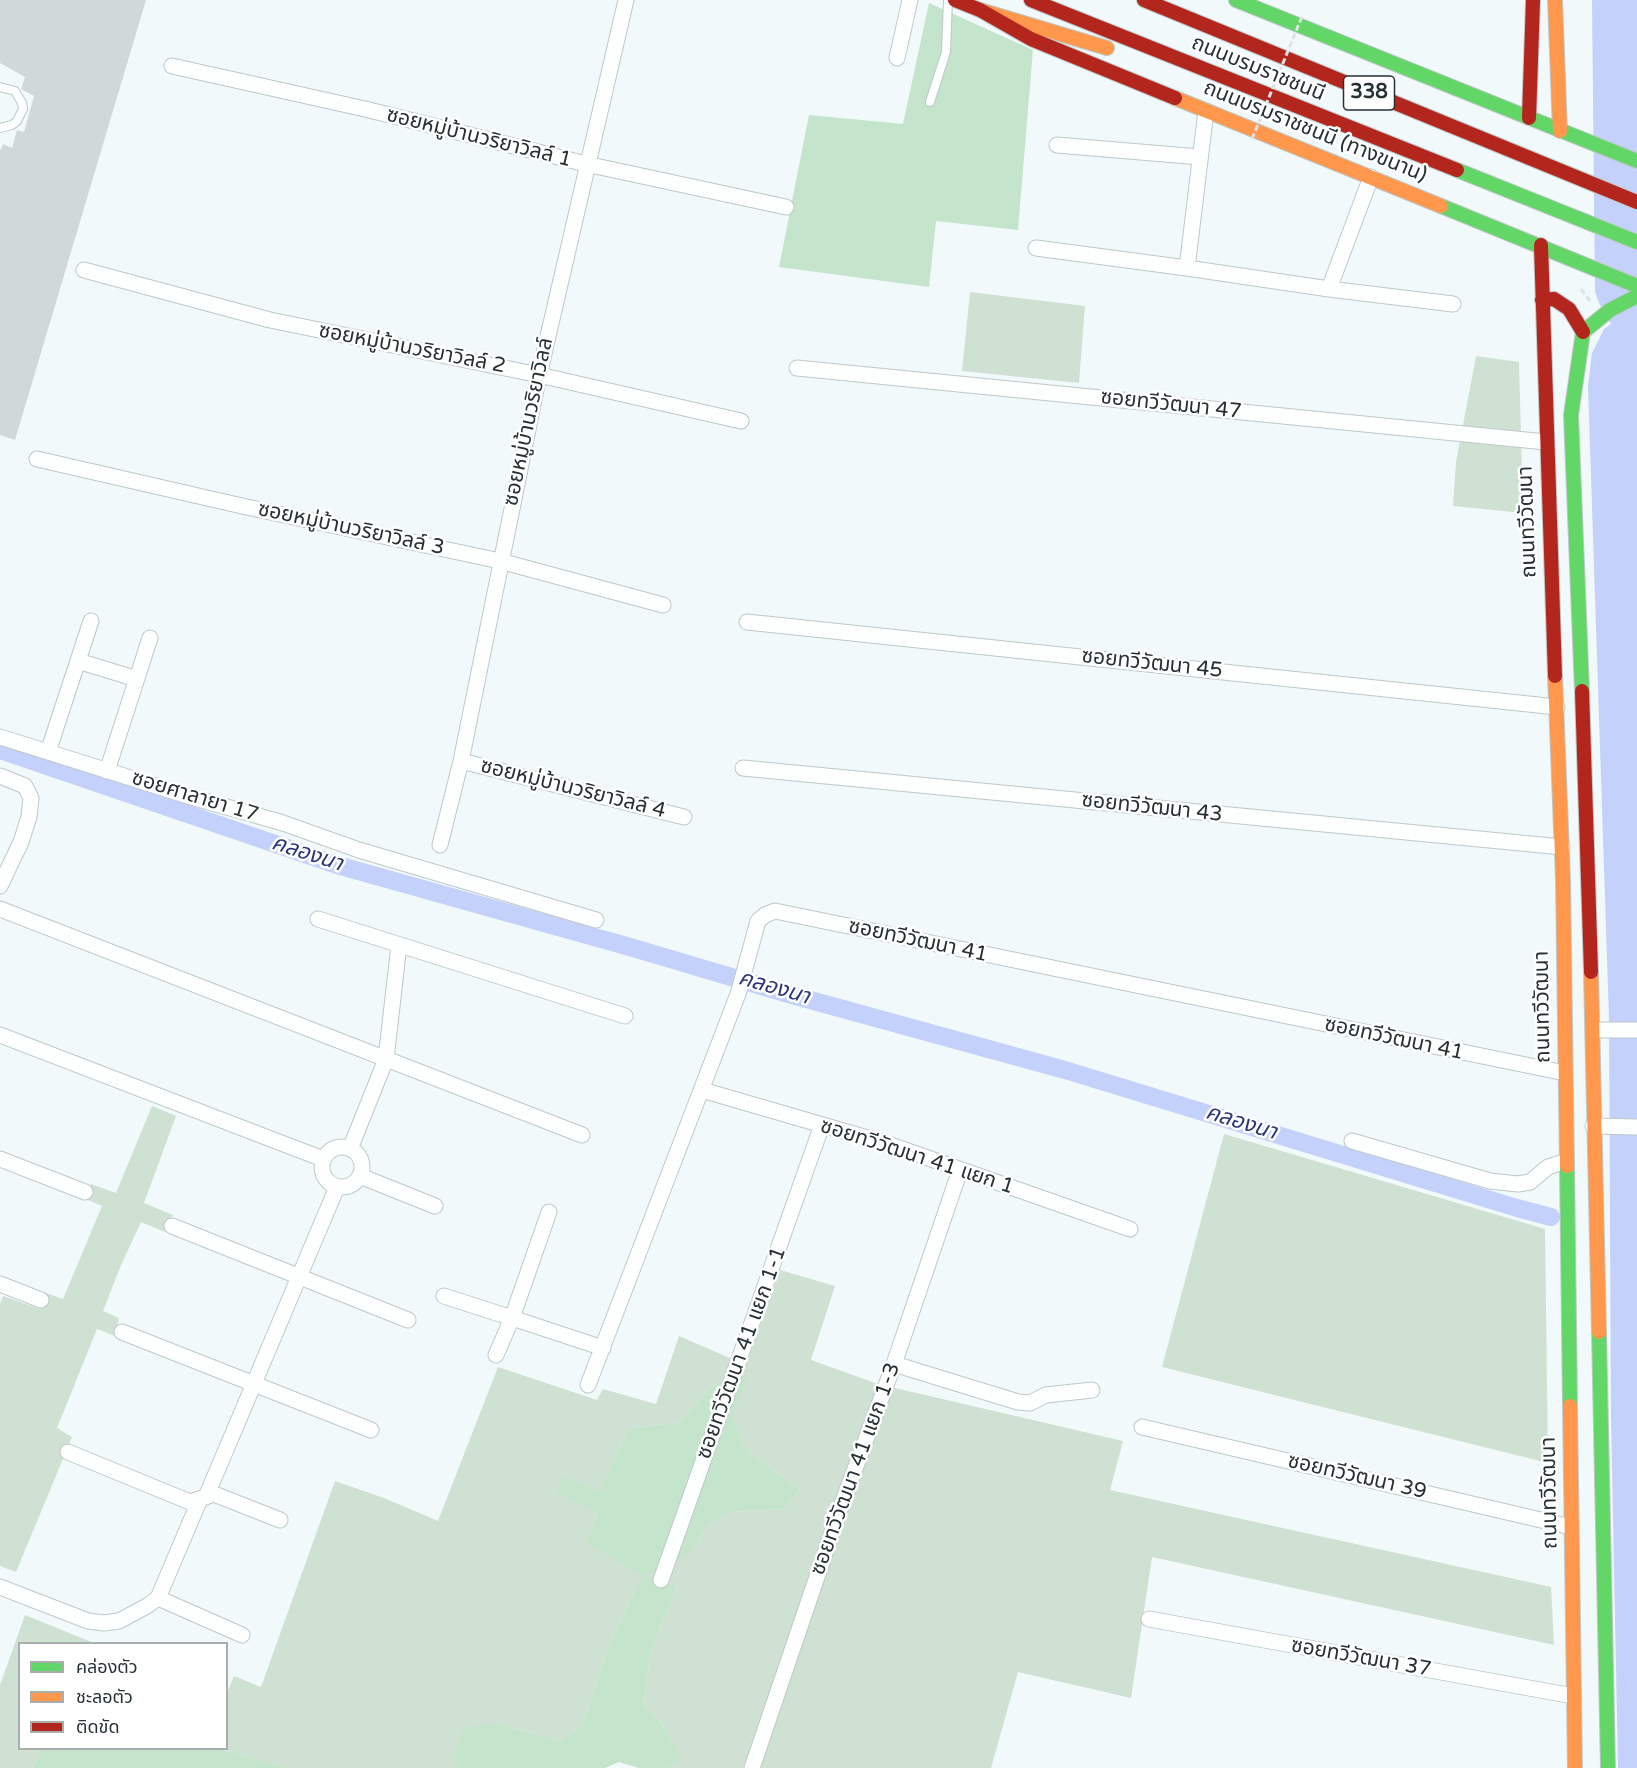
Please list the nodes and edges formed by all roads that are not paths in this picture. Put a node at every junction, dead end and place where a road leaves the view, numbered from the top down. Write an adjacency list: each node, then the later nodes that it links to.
1 (626, 0): 25 (street, ซอยหมู่บ้านวริยาวิลล์)
2 (910, 0): 12 (street)
3 (948, 0): 16 (lane)
4 (955, 0): 10 (main road)
5 (1031, 0): 17 (main road, ถนนบรมราชชนนี / 338)
6 (1144, 0): 27 (main road, ถนนบรมราชชนนี / 338)
7 (1236, 0): 19 (main road, 338)
8 (1533, 0): 19 (main road)
9 (1555, 0): 21 (main road)
10 (980, 10): 11 (main road); 18 (main road, ถนนบรมราชชนนี (ทางขนาน))
11 (1115, 51)
12 (897, 58)
13 (1137, 58): 17 (main road)
14 (171, 66): 25 (street, ซอยหมู่บ้านวริยาวิลล์ 1)
15 (0, 87): 20 (lane)
16 (930, 102)
17 (1284, 102): 29 (main road, ถนนบรมราชชนนี / 338)
18 (1206, 111): 23 (street); 26 (main road, ถนนบรมราชชนนี (ทางขนาน))
19 (1529, 118): 21 (main road, 338)
20 (0, 128)
21 (1560, 131): 24 (main road, 338)
22 (1057, 145): 23 (street)
23 (1200, 157): 32 (street)
24 (1637, 162)
25 (586, 164): 28 (street, ซอยหมู่บ้านวริยาวิลล์ 1); 41 (street, ซอยหมู่บ้านวริยาวิลล์)
26 (1371, 177): 30 (main road, ถนนบรมราชชนนี (ทางขนาน)); 35 (street)
27 (1637, 202)
28 (786, 207)
29 (1637, 242)
30 (1541, 245): 34 (main road, ถนนบรมราชชนนี (ทางขนาน)); 37 (main road, ถนนทวีวัฒนา)
31 (1036, 248): 32 (street)
32 (1187, 268): 35 (street)
33 (84, 270): 41 (street, ซอยหมู่บ้านวริยาวิลล์ 2)
34 (1637, 286)
35 (1329, 289): 38 (street)
36 (1637, 296): 39 (main road)
37 (1542, 300): 39 (main road); 43 (main road, ถนนทวีวัฒนา)
38 (1453, 304)
39 (1583, 332): 68 (main road)
40 (797, 368): 43 (street, ซอยทวีวัฒนา 47)
41 (539, 375): 42 (street, ซอยหมู่บ้านวริยาวิลล์ 2); 45 (street, ซอยหมู่บ้านวริยาวิลล์)
42 (741, 421)
43 (1546, 442): 52 (main road, ถนนทวีวัฒนา)
44 (37, 459): 45 (street, ซอยหมู่บ้านวริยาวิลล์ 3)
45 (500, 561): 46 (street, ซอยหมู่บ้านวริยาวิลล์ 3); 55 (street, ซอยหมู่บ้านวริยาวิลล์)
46 (663, 605)
47 (91, 621): 50 (street)
48 (747, 622): 52 (street, ซอยทวีวัฒนา 45)
49 (150, 638): 51 (street)
50 (78, 661): 51 (street); 54 (street)
51 (137, 679): 57 (street)
52 (1557, 707): 61 (main road, ถนนทวีวัฒนา)
53 (0, 737): 54 (street, ซอยศาลายา 17)
54 (48, 752): 57 (street, ซอยศาลายา 17)
55 (461, 761): 59 (street, ซอยหมู่บ้านวริยาวิลล์ 4); 60 (street, ซอยหมู่บ้านวริยาวิลล์)
56 (743, 768): 61 (street, ซอยทวีวัฒนา 43)
57 (107, 771): 65 (street, ซอยศาลายา 17)
58 (0, 776): 62 (street)
59 (684, 817)
60 (440, 845)
61 (1562, 847): 72 (main road, ถนนทวีวัฒนา)
62 (0, 886)
63 (0, 909): 71 (street)
64 (318, 919): 66 (street)
65 (596, 920)
66 (399, 945): 67 (street); 71 (street)
67 (625, 1016)
68 (1593, 1030): 69 (street); 75 (main road)
69 (1637, 1030)
70 (0, 1035): 81 (street)
71 (386, 1059): 77 (street); 79 (street)
72 (1565, 1073): 73 (street, ซอยทวีวัฒนา 41); 82 (main road, ถนนทวีวัฒนา)
73 (702, 1090): 74 (street, ซอยทวีวัฒนา 41 แยก 1); 98 (street, ซอยทวีวัฒนา 41)
74 (822, 1125): 83 (street, ซอยทวีวัฒนา 41 แยก 1); 110 (street, ซอยทวีวัฒนา 41 แยก 1-1)
75 (1593, 1126): 76 (street); 118 (main road)
76 (1637, 1127)
77 (582, 1135)
78 (1352, 1141): 82 (street)
79 (350, 1149): 81 (street); 84 (street)
80 (0, 1159): 86 (street)
81 (323, 1159): 85 (street)
82 (1566, 1161): 109 (main road, ถนนทวีวัฒนา)
83 (960, 1170): 90 (street, ซอยทวีวัฒนา 41 แยก 1); 100 (street, ซอยทวีวัฒนา 41 แยก 1-3)
84 (360, 1176): 85 (street); 87 (street)
85 (337, 1187): 91 (street)
86 (85, 1192)
87 (435, 1206)
88 (549, 1212): 95 (street)
89 (172, 1226): 91 (street)
90 (1130, 1229)
91 (299, 1277): 96 (street); 101 (street)
92 (0, 1284): 94 (street)
93 (444, 1296): 95 (street)
94 (41, 1300)
95 (512, 1318): 98 (street); 99 (street)
96 (408, 1320)
97 (122, 1332): 101 (street)
98 (603, 1348): 102 (street, ซอยทวีวัฒนา 41)
99 (496, 1355)
100 (894, 1364): 103 (street); 116 (street, ซอยทวีวัฒนา 41 แยก 1-3)
101 (254, 1384): 105 (street); 107 (street)
102 (588, 1385)
103 (1092, 1390)
104 (1142, 1427): 109 (street, ซอยทวีวัฒนา 39)
105 (371, 1430)
106 (68, 1452): 107 (street)
107 (203, 1498): 108 (street); 112 (street)
108 (280, 1520)
109 (1571, 1527): 115 (main road, ถนนทวีวัฒนา)
110 (661, 1580)
111 (0, 1587): 112 (street)
112 (158, 1598): 114 (street)
113 (1149, 1619): 115 (street, ซอยทวีวัฒนา 37)
114 (243, 1635)
115 (1573, 1696): 117 (main road, ถนนทวีวัฒนา)
116 (752, 1768)
117 (1575, 1768)
118 (1608, 1768)

